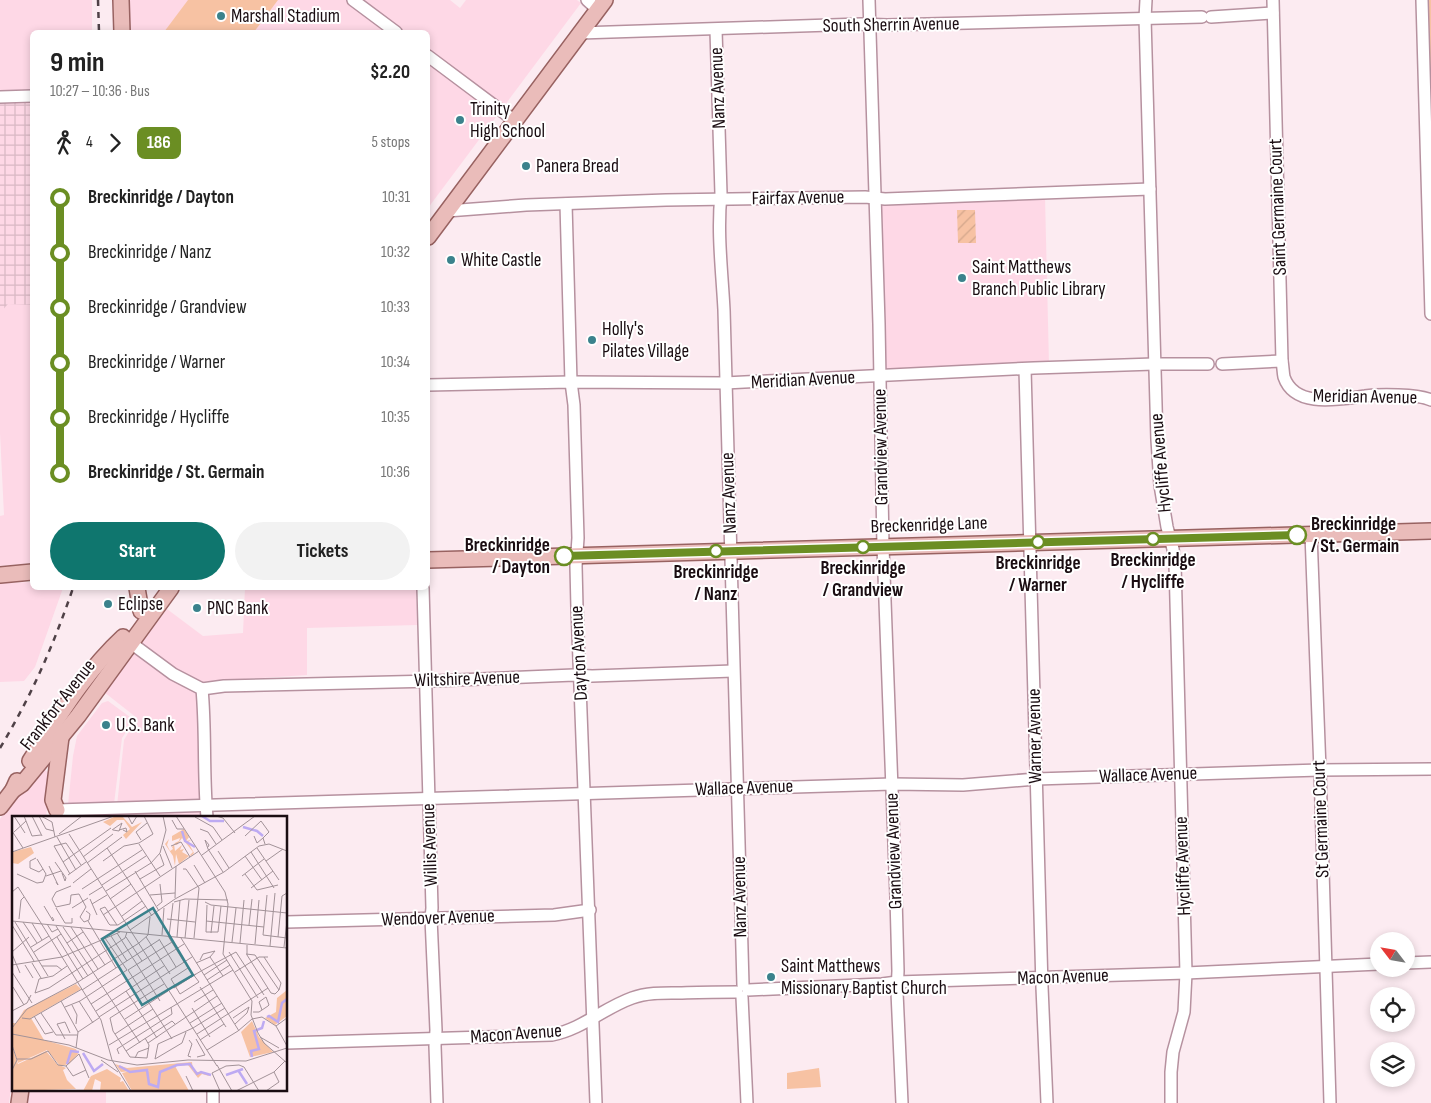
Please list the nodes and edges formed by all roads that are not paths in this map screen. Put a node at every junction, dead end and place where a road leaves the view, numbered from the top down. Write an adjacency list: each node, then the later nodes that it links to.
1 (121, 0): 11 (main road)
2 (354, 0): 12 (street)
3 (869, 0): 10 (street, Grandview Avenue)
4 (1146, 0): 9 (street, Hycliffe Avenue)
5 (1273, 0): 8 (street)
6 (1422, 0): 25 (street)
7 (597, 3): 14 (main road)
8 (1273, 13): 9 (street, South Sherrin Avenue); 26 (street, Saint Germaine Court)
9 (1145, 18): 10 (street, South Sherrin Avenue); 19 (street, Hycliffe Avenue)
10 (869, 25): 13 (street, South Sherrin Avenue); 20 (street, Grandview Avenue)
11 (122, 30)
12 (393, 30)
13 (716, 30): 14 (street, South Sherrin Avenue); 21 (street, Nanz Avenue)
14 (580, 33): 18 (main road)
15 (430, 57): 18 (street)
16 (30, 96): 17 (street)
17 (0, 97)
18 (515, 121): 23 (main road)
19 (1150, 189): 20 (street, Fairfax Avenue); 27 (street, Hycliffe Avenue)
20 (874, 198): 21 (street, Fairfax Avenue); 31 (street, Grandview Avenue)
21 (721, 200): 22 (street, Fairfax Avenue); 33 (street, Nanz Avenue)
22 (566, 204): 23 (street, Fairfax Avenue); 32 (street, Dayton Avenue)
23 (447, 211): 24 (main road)
24 (430, 234)
25 (1431, 314)
26 (1282, 361): 29 (street); 35 (street, Saint Germaine Court)
27 (1154, 364): 28 (street, Meridian Avenue); 30 (street, Meridian Avenue); 39 (street, Hycliffe Avenue)
28 (1208, 364)
29 (1222, 364)
30 (1025, 369): 31 (street, Meridian Avenue); 40 (street, Warner Avenue)
31 (879, 376): 33 (street, Meridian Avenue); 41 (street, Grandview Avenue)
32 (571, 382): 33 (street, Meridian Avenue); 34 (street, Meridian Avenue); 43 (street, Dayton Avenue)
33 (725, 383): 42 (street, Nanz Avenue)
34 (430, 385)
35 (1300, 394): 36 (street, Meridian Avenue)
36 (1431, 400)
37 (1431, 531): 38 (main road, Breckenridge Lane)
38 (1311, 534): 39 (main road, Breckenridge Lane); 61 (street, St Germaine Court)
39 (1170, 538): 40 (main road, Breckenridge Lane); 63 (street, Hycliffe Avenue)
40 (1029, 542): 41 (main road, Breckenridge Lane); 64 (street, Warner Avenue)
41 (883, 547): 42 (main road, Breckenridge Lane); 65 (street, Grandview Avenue)
42 (730, 551): 43 (main road, Breckenridge Lane); 53 (street, Nanz Avenue)
43 (578, 556): 44 (main road, Breckenridge Lane); 54 (street, Dayton Avenue)
44 (430, 560)
45 (30, 572): 46 (main road)
46 (0, 575)
47 (137, 590): 51 (main road)
48 (157, 590): 51 (main road)
49 (169, 590): 52 (main road)
50 (423, 590): 55 (street, Willis Avenue)
51 (141, 611): 52 (main road)
52 (127, 640): 56 (street); 57 (main road, Frankfort Avenue); 58 (main road); 67 (main road, Frankfort Avenue)
53 (733, 671): 54 (street, Wiltshire Avenue); 66 (street, Nanz Avenue)
54 (580, 675): 55 (street, Wiltshire Avenue); 68 (street, Dayton Avenue)
55 (424, 681): 56 (street, Wiltshire Avenue); 69 (street, Willis Avenue)
56 (202, 689): 71 (street)
57 (71, 724): 58 (main road, Frankfort Avenue); 72 (main road)
58 (61, 736): 59 (main road, Frankfort Avenue); 62 (main road)
59 (33, 769): 62 (main road); 67 (main road, Frankfort Avenue)
60 (1431, 769): 61 (street, Wallace Avenue)
61 (1320, 770): 63 (street, Wallace Avenue); 79 (street, St Germaine Court)
62 (56, 773): 72 (main road)
63 (1180, 774): 64 (street, Wallace Avenue); 80 (street, Hycliffe Avenue)
64 (1036, 779): 65 (street, Wallace Avenue); 81 (street, Warner Avenue)
65 (892, 784): 66 (street, Wallace Avenue); 82 (street, Grandview Avenue)
66 (737, 788): 68 (street, Wallace Avenue); 83 (street, Nanz Avenue)
67 (13, 790): 70 (main road, Frankfort Avenue)
68 (585, 793): 69 (street, Wallace Avenue); 73 (street, Dayton Avenue)
69 (428, 798): 71 (street, Wallace Avenue); 74 (street, Willis Avenue)
70 (0, 807)
71 (206, 811): 72 (street, Wallace Avenue)
72 (56, 813)
73 (590, 910): 74 (street, Wendover Avenue); 84 (street, Dayton Avenue)
74 (431, 918): 75 (street, Wendover Avenue); 85 (street, Willis Avenue)
75 (288, 922)
76 (1431, 962): 77 (street)
77 (1415, 963)
78 (1370, 964): 79 (street, Macon Avenue)
79 (1325, 966): 80 (street, Macon Avenue); 97 (street, St Germaine Court)
80 (1186, 973): 81 (street, Macon Avenue); 96 (street, Hycliffe Avenue)
81 (1042, 978): 82 (street, Macon Avenue); 95 (street, Warner Avenue)
82 (897, 982): 83 (street, Macon Avenue); 94 (street, Grandview Avenue)
83 (742, 991): 84 (street, Macon Avenue); 93 (street, Nanz Avenue)
84 (592, 1019): 85 (street, Macon Avenue); 92 (street, Dayton Avenue)
85 (435, 1039): 86 (street, Macon Avenue); 91 (street, Willis Avenue)
86 (288, 1043)
87 (21, 1090): 89 (main road)
88 (213, 1090): 90 (street)
89 (19, 1103)
90 (213, 1103)
91 (437, 1103)
92 (596, 1103)
93 (747, 1103)
94 (902, 1103)
95 (1048, 1103)
96 (1171, 1103)
97 (1330, 1103)

